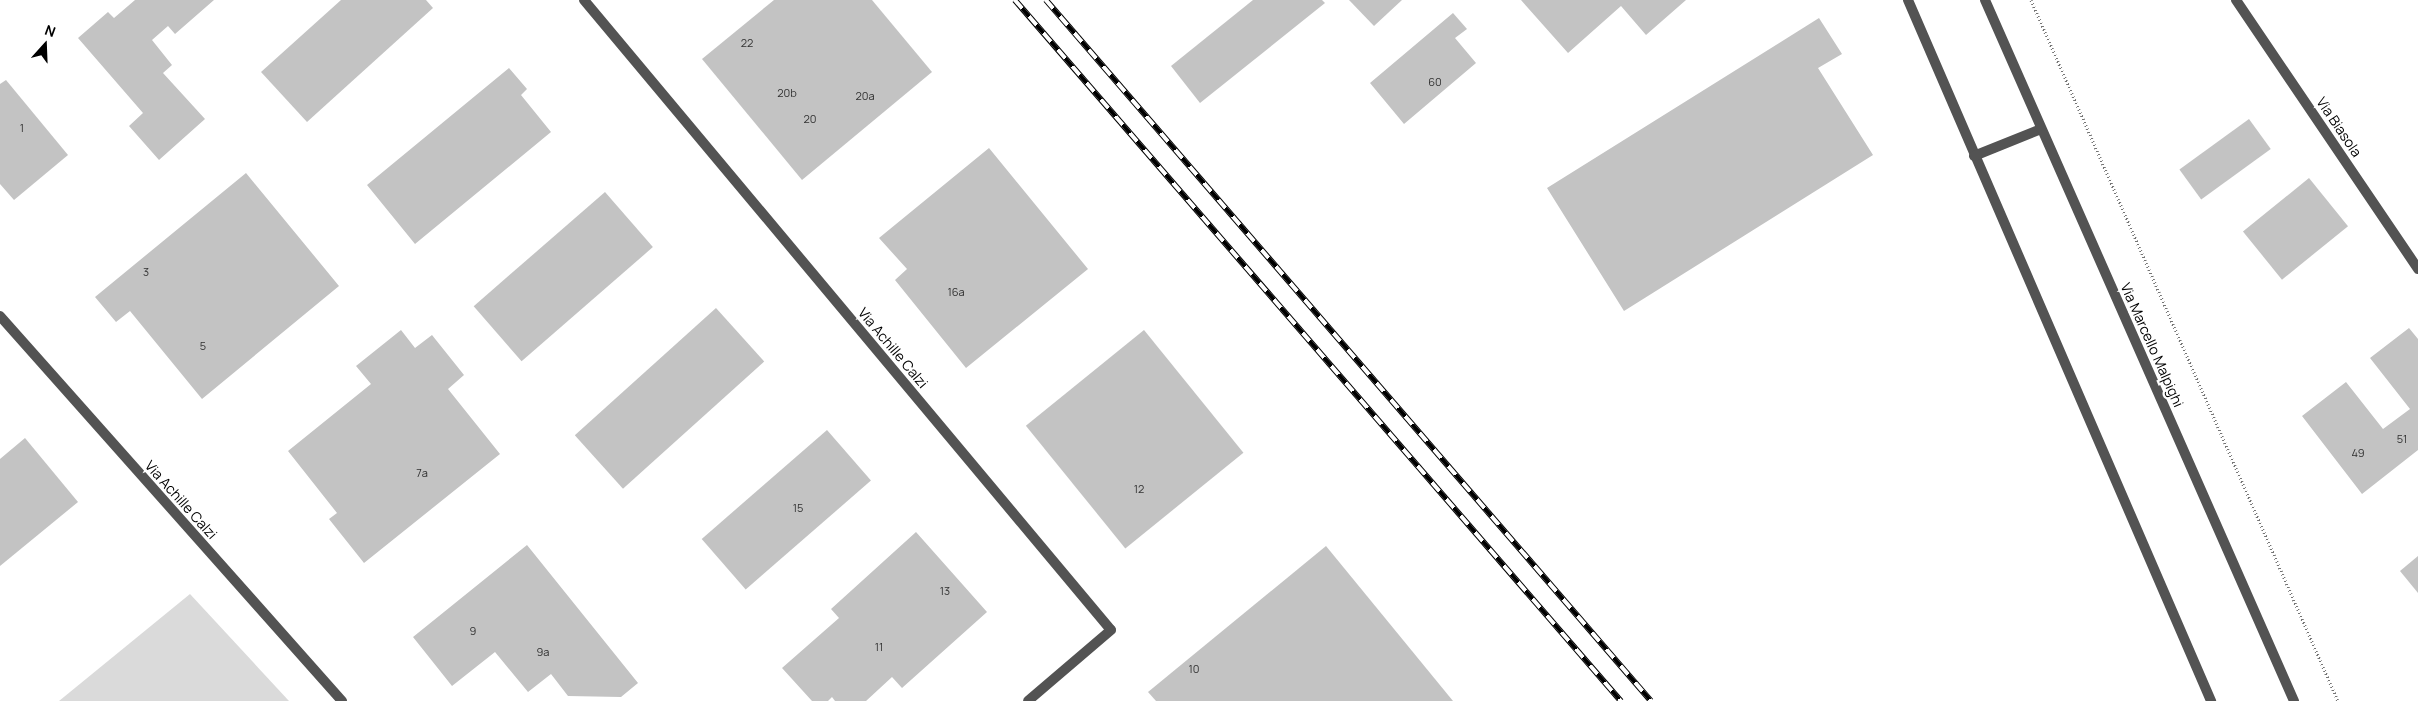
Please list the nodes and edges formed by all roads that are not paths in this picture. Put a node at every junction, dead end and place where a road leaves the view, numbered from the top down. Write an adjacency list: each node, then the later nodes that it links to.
1 (584, 0): 10 (street, Via Achille Calzi)
2 (1908, 0): 6 (street)
3 (1985, 0): 5 (street, Via Marcello Malpighi)
4 (2236, 0): 7 (street, Via Biasola)
5 (2041, 130): 6 (street); 12 (street, Via Marcello Malpighi)
6 (1974, 156): 11 (street)
7 (2418, 269)
8 (0, 316): 9 (street, Via Achille Calzi)
9 (342, 701)
10 (1028, 701)
11 (2211, 701)
12 (2294, 701)

